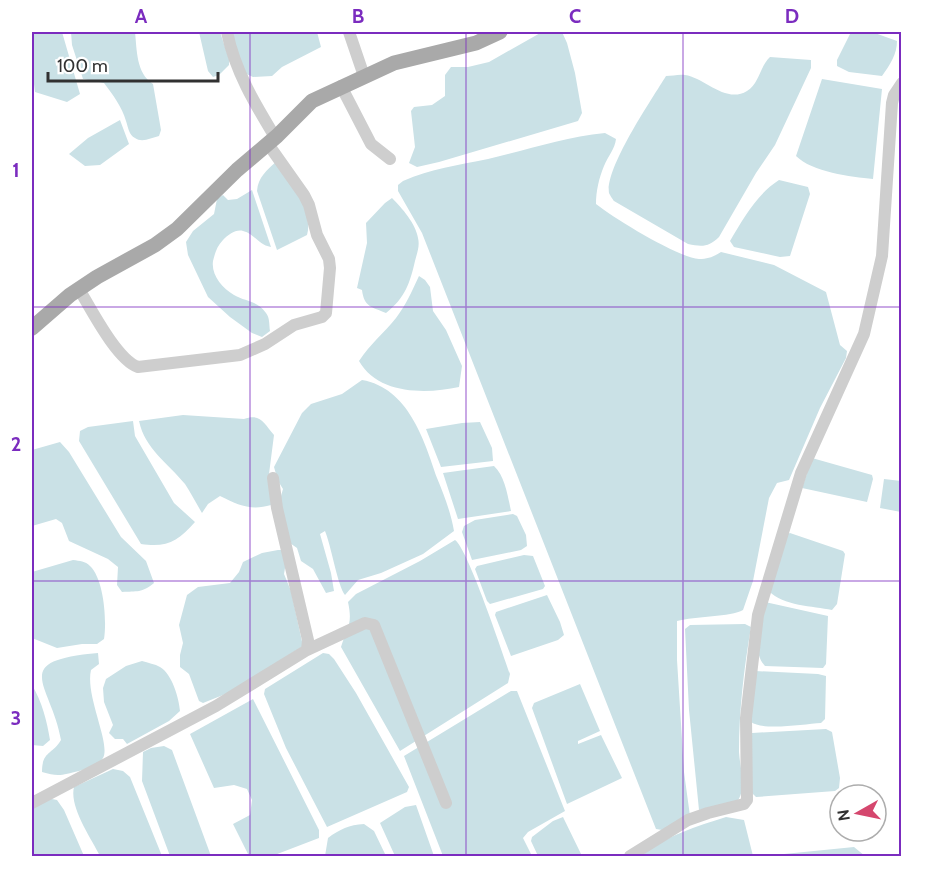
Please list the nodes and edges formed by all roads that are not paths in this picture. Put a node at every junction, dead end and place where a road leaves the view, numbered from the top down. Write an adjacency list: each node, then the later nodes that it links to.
1 (227, 32): 7 (street)
2 (349, 32): 4 (street)
3 (500, 32): 4 (main road)
4 (364, 76): 6 (main road)
5 (902, 83): 15 (street)
6 (341, 86): 7 (main road); 8 (street)
7 (272, 141): 9 (main road); 9 (street)
8 (390, 159)
9 (79, 289): 10 (main road)
10 (32, 328)
11 (273, 478): 12 (street)
12 (308, 650): 13 (street); 14 (street)
13 (32, 803)
14 (446, 803)
15 (630, 856)

